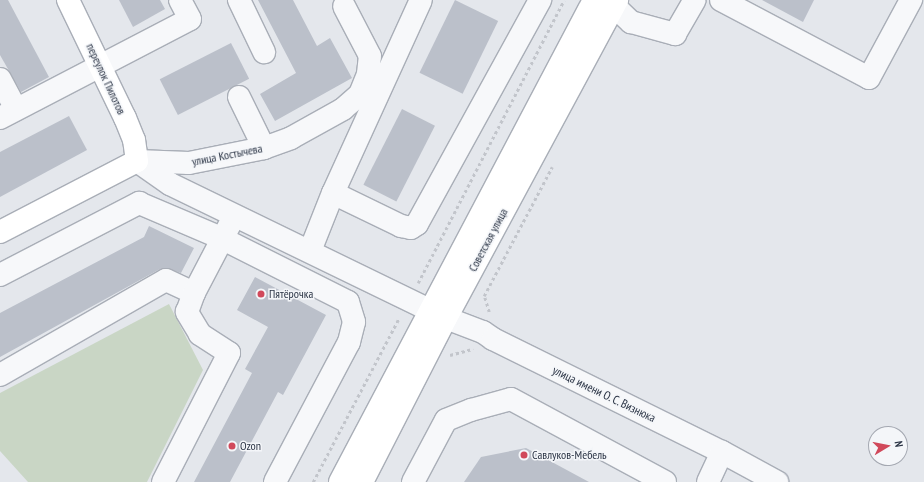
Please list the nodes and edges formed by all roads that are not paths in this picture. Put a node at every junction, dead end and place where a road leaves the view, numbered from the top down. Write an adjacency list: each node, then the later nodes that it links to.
1 (68, 0): 13 (main road, переулок Пилотов)
2 (180, 0): 13 (street)
3 (239, 0): 12 (street)
4 (421, 0): 19 (street)
5 (540, 0): 19 (street)
6 (594, 0): 26 (main road, Советская улица)
7 (695, 0): 11 (street)
8 (721, 0): 9 (street)
9 (911, 0)
10 (346, 2): 17 (street, улица Костычева)
11 (613, 3): 26 (main road, Советская улица)
12 (264, 52)
13 (101, 65): 16 (street); 18 (main road, переулок Пилотов)
14 (0, 79): 16 (street)
15 (239, 97): 17 (street)
16 (8, 114)
17 (264, 148): 18 (street, улица Костычева)
18 (137, 161): 20 (street, улица имени О. С. Визнюка); 21 (main road, улица Костычева)
19 (333, 193): 23 (street)
20 (236, 215): 22 (street); 23 (street, улица имени О. С. Визнюка)
21 (0, 232)
22 (221, 238): 24 (street); 25 (street); 30 (street)
23 (310, 251): 26 (street, улица имени О. С. Визнюка)
24 (0, 275)
25 (194, 293): 27 (street); 29 (street)
26 (438, 314): 28 (street, улица имени О. С. Визнюка); 31 (main road, Советская улица); 32 (main road, Советская улица)
27 (0, 375)
28 (722, 452): 35 (street); 36 (street, улица имени О. С. Визнюка)
29 (163, 482)
30 (275, 482)
31 (340, 482)
32 (362, 482)
33 (413, 482): 34 (street)
34 (665, 482)
35 (708, 482)
36 (777, 482)

